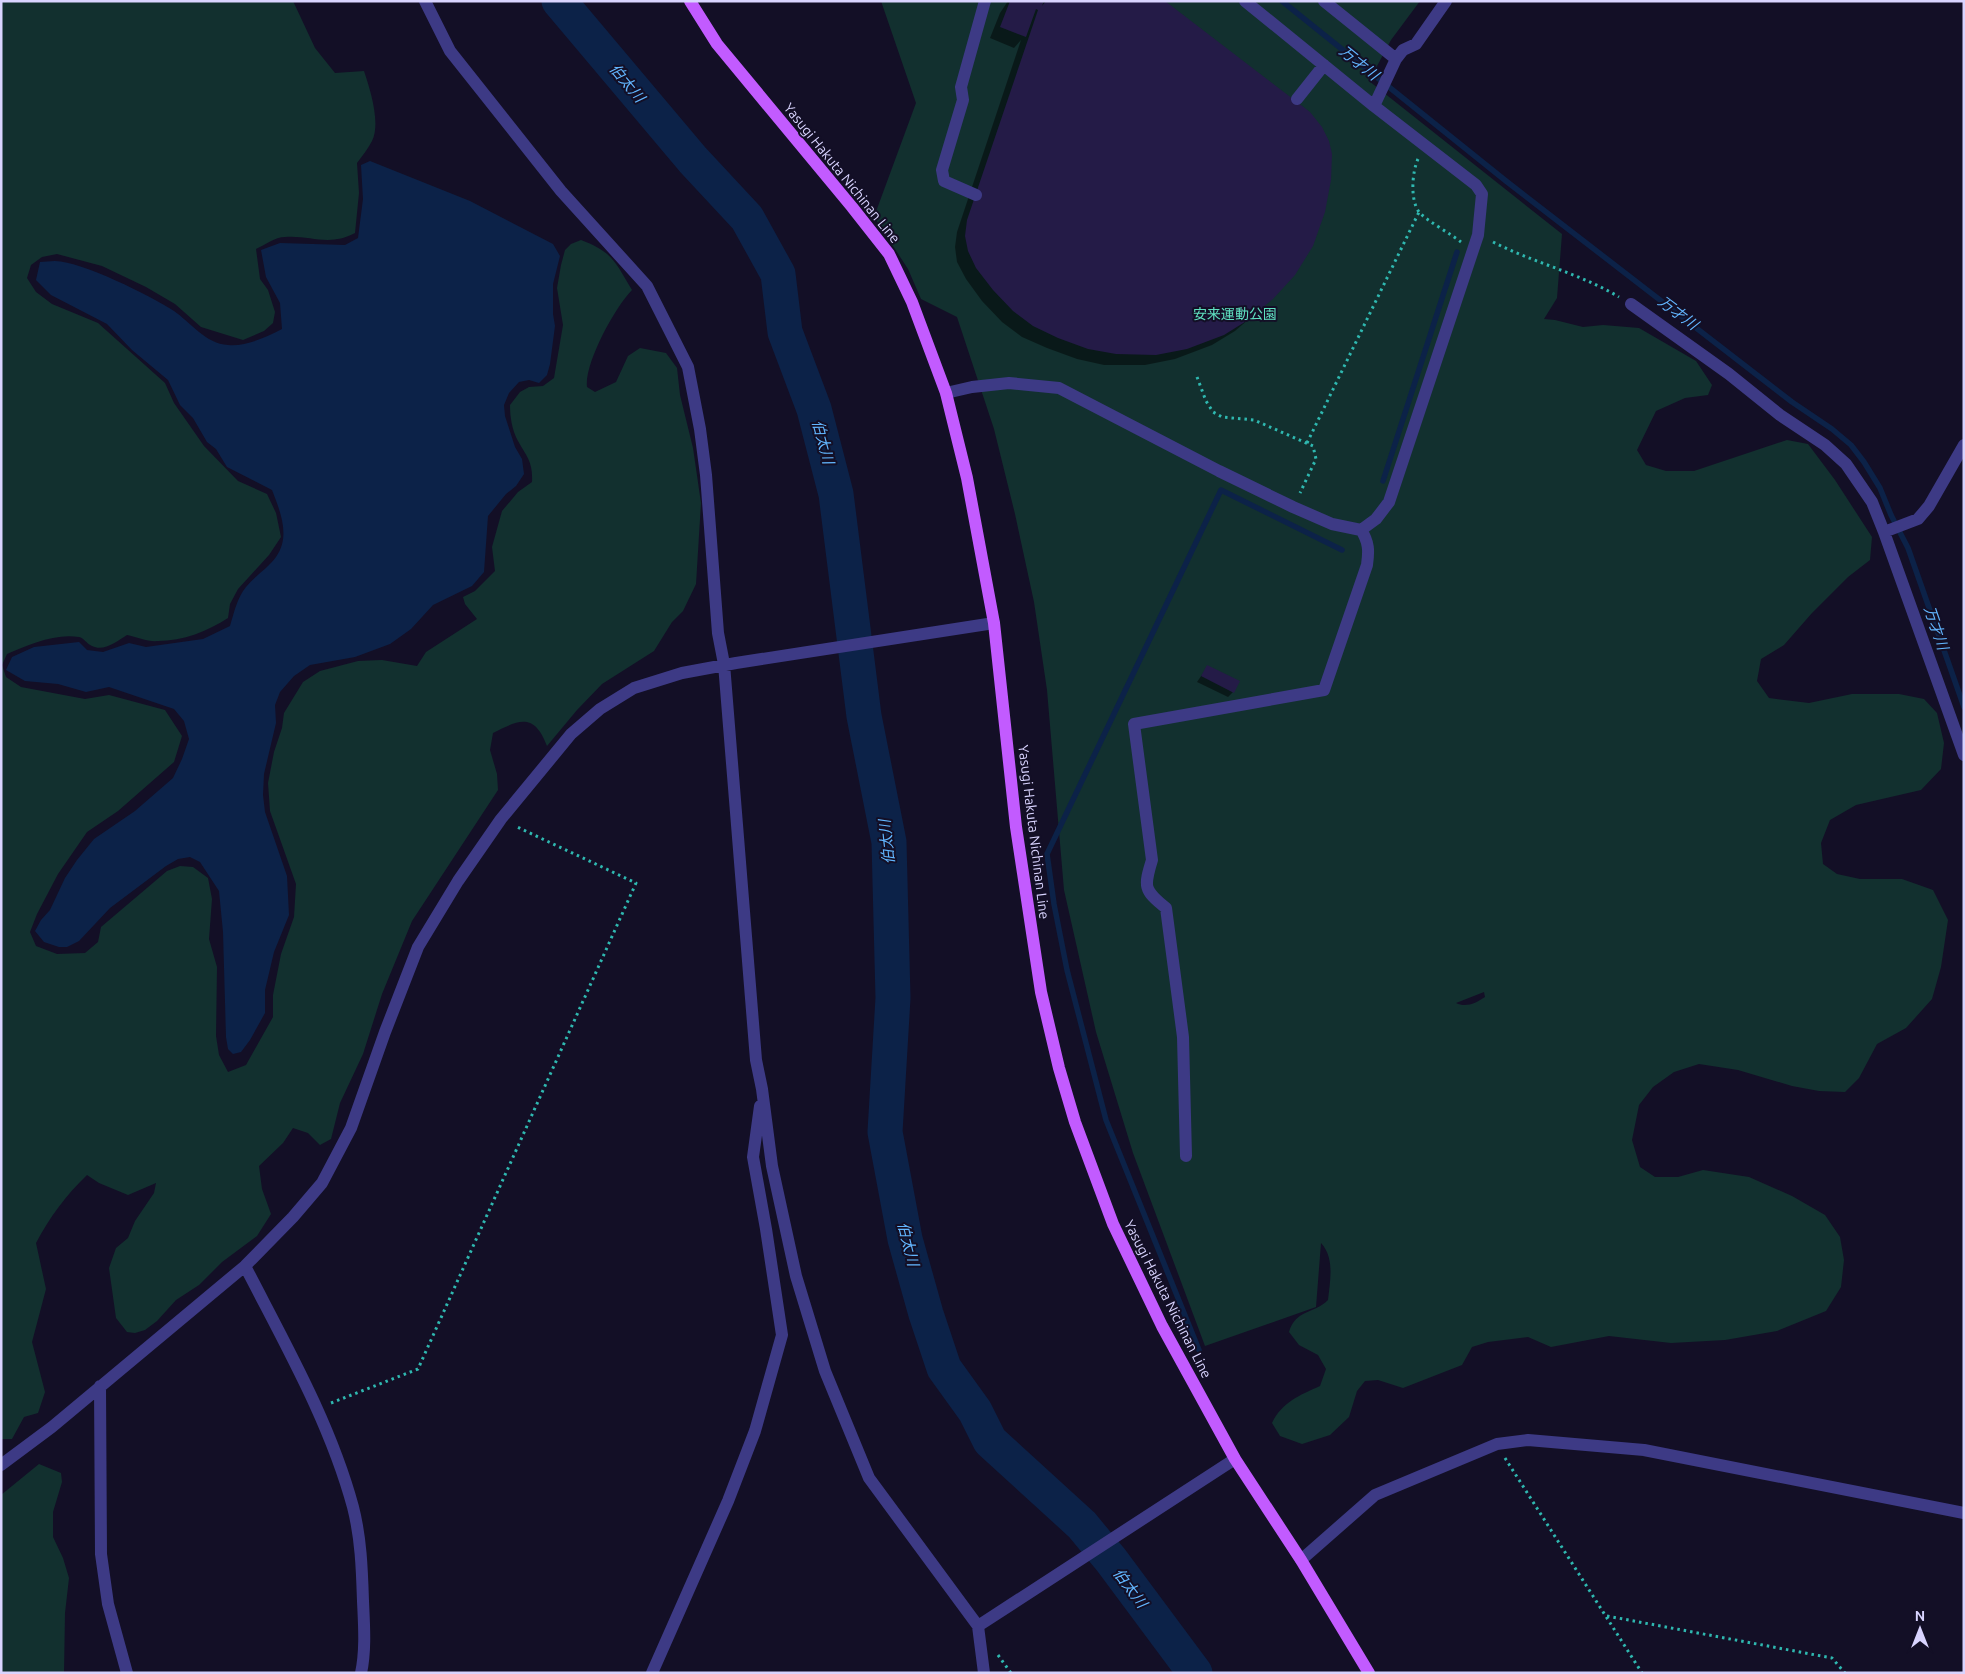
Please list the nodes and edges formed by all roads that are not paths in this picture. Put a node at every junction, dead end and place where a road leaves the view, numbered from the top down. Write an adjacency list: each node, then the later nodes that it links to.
1 (425, 1): 18 (street)
2 (690, 1): 13 (main road, Yasugi Hakuta Nichinan Line)
3 (984, 1): 11 (street)
4 (1245, 1): 8 (street)
5 (1324, 1): 7 (street)
6 (1446, 1): 7 (street)
7 (1396, 59): 10 (street)
8 (1324, 65): 9 (street); 10 (street)
9 (1297, 99)
10 (1374, 106): 15 (street)
11 (976, 195)
12 (1631, 304): 16 (street)
13 (946, 393): 15 (street); 17 (main road, Yasugi Hakuta Nichinan Line)
14 (1964, 445): 16 (street)
15 (1361, 530): 21 (street)
16 (1884, 532): 19 (street)
17 (994, 623): 18 (street); 24 (main road, Yasugi Hakuta Nichinan Line)
18 (730, 664): 20 (street); 22 (street)
19 (1964, 755)
20 (762, 1089): 28 (street); 31 (street)
21 (1186, 1156)
22 (245, 1266): 23 (street); 30 (street)
23 (100, 1386): 25 (street); 29 (street)
24 (1235, 1459): 27 (main road, Yasugi Hakuta Nichinan Line); 28 (street)
25 (1, 1465)
26 (1964, 1513): 27 (street)
27 (1301, 1560): 33 (main road, Yasugi Hakuta Nichinan Line)
28 (978, 1626): 32 (street)
29 (127, 1673)
30 (361, 1673)
31 (652, 1673)
32 (984, 1673)
33 (1369, 1673)

